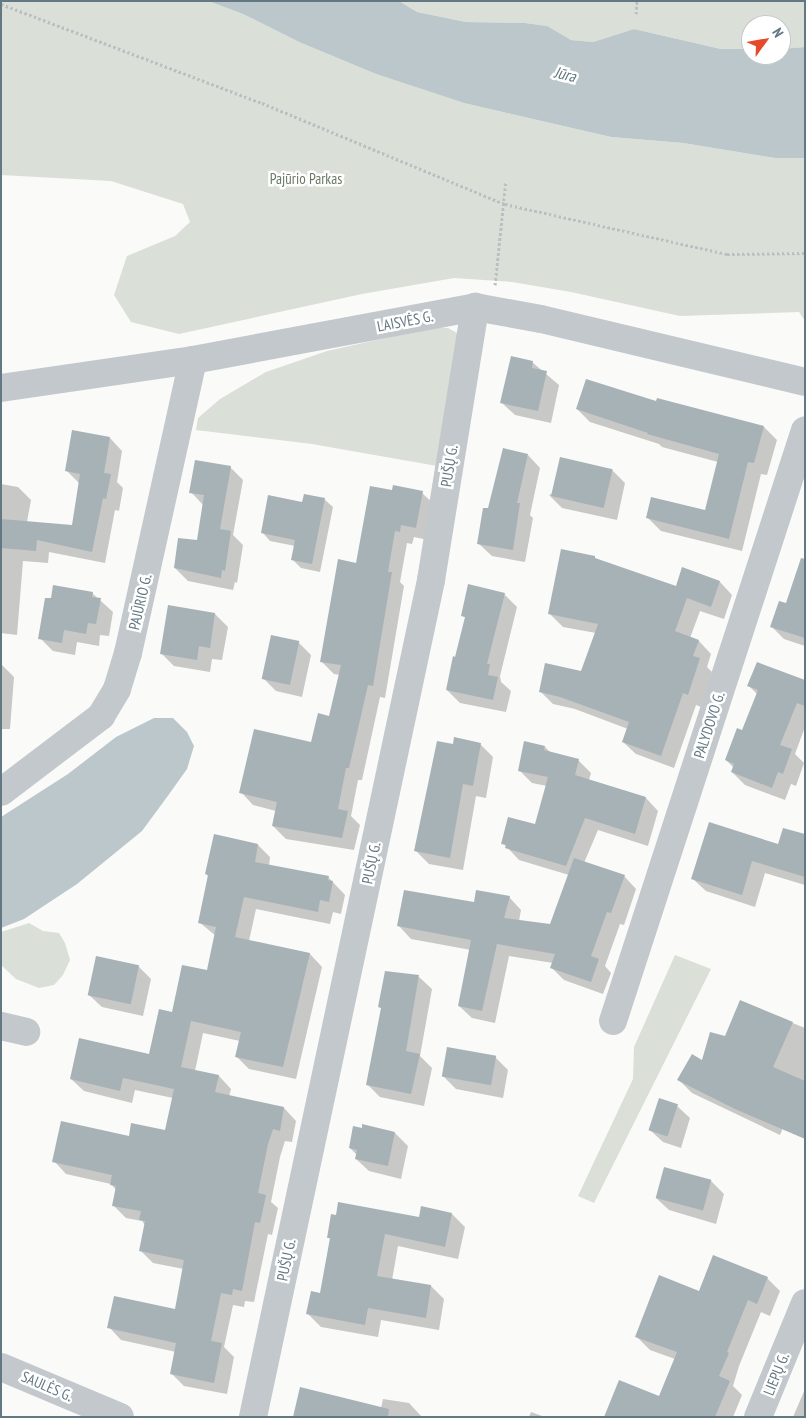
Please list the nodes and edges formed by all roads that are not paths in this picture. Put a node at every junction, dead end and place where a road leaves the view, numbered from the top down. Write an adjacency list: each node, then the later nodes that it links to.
1 (484, 309): 2 (street, LAISVĖS G.); 3 (street, LAISVĖS G.); 11 (street, PUŠŲ G.)
2 (193, 360): 4 (street, LAISVĖS G.); 6 (street, PAJŪRIO G.)
3 (805, 382)
4 (1, 388)
5 (805, 430): 7 (street, PALYDOVO G.)
6 (1, 792)
7 (613, 1021)
8 (805, 1303): 12 (street, LIEPŲ G.)
9 (1, 1367): 10 (street, SAULĖS G.)
10 (120, 1417)
11 (253, 1417)
12 (758, 1417)

